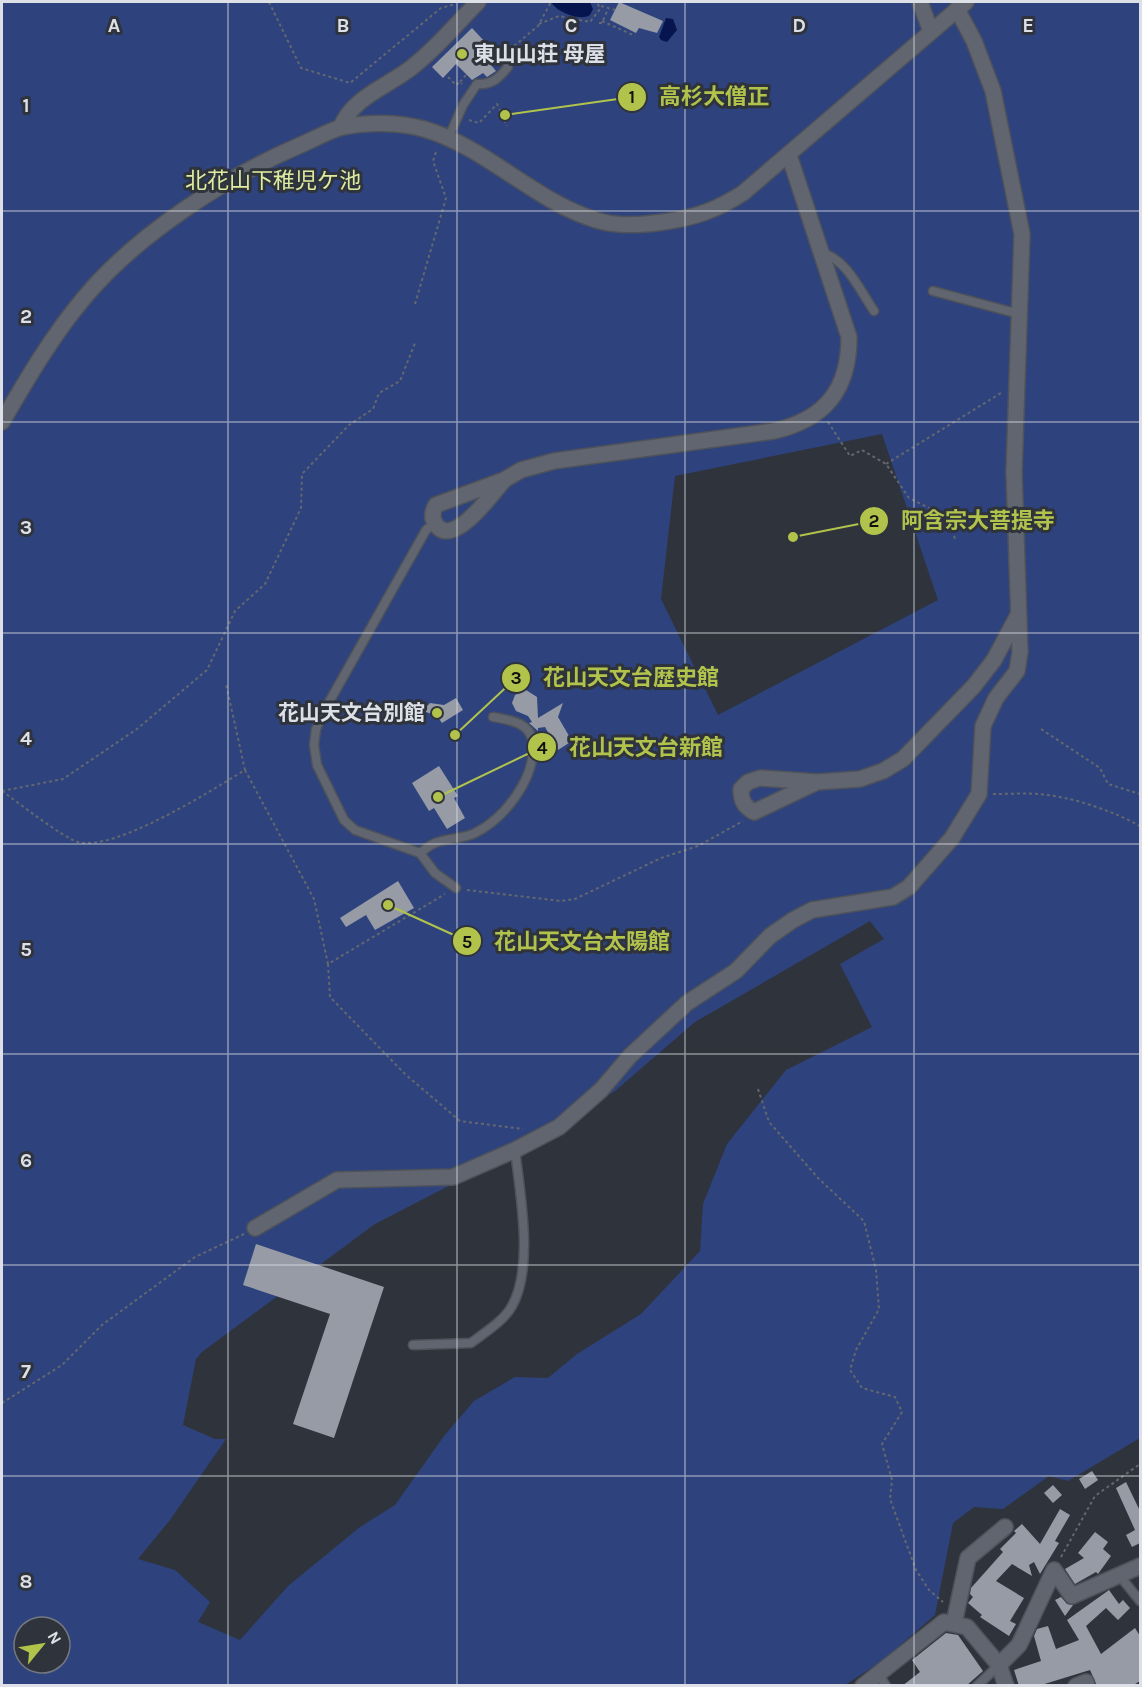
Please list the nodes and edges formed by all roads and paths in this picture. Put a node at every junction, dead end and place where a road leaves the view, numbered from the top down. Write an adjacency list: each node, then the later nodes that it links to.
1 (269, 2): 2 (path)
2 (463, 2)
3 (478, 2): 21 (street)
4 (551, 2): 11 (path)
5 (920, 2): 12 (street)
6 (598, 3): 8 (path); 10 (path)
7 (961, 5): 12 (street); 28 (street)
8 (608, 9): 9 (path); 10 (path)
9 (615, 10)
10 (598, 22): 11 (path); 13 (path)
11 (539, 24): 14 (path)
12 (930, 29): 23 (street)
13 (635, 36)
14 (509, 53): 22 (lane)
15 (466, 75): 17 (path)
16 (447, 76): 17 (path)
17 (460, 82): 18 (path)
18 (467, 90)
19 (466, 119): 20 (path)
20 (507, 126)
21 (341, 127): 22 (street); 32 (street)
22 (443, 137): 23 (street); 26 (path)
23 (789, 154): 24 (street)
24 (821, 252): 27 (lane); 31 (street)
25 (933, 291): 28 (lane)
26 (415, 304)
27 (874, 311)
28 (1019, 314): 30 (street)
29 (415, 343): 41 (path)
30 (1017, 383): 33 (path); 37 (street)
31 (820, 410): 33 (path); 34 (street)
32 (2, 422)
33 (886, 464): 36 (path)
34 (504, 480): 35 (street); 35 (street)
35 (435, 523): 49 (lane)
36 (955, 539)
37 (1018, 615): 43 (street); 44 (street)
38 (226, 684): 41 (path)
39 (493, 717): 49 (lane)
40 (1041, 729): 45 (path)
41 (245, 770): 51 (path)
42 (760, 777): 43 (street); 46 (street); 46 (street)
43 (817, 782): 46 (street)
44 (979, 794): 48 (path); 53 (street)
45 (1140, 794)
46 (770, 806)
47 (748, 818): 50 (path)
48 (1140, 826)
49 (420, 854): 50 (lane)
50 (456, 888): 51 (path)
51 (328, 964): 53 (path)
52 (758, 1089): 64 (path)
53 (550, 1132): 54 (street)
54 (515, 1150): 55 (street); 56 (lane)
55 (255, 1228): 57 (path)
56 (413, 1345)
57 (2, 1403)
58 (1140, 1464): 61 (path)
59 (1005, 1527): 64 (street)
60 (1140, 1566): 62 (street)
61 (1054, 1570): 62 (street); 65 (street)
62 (1119, 1575): 63 (lane)
63 (1140, 1601)
64 (954, 1623): 65 (street); 66 (street)
65 (999, 1665): 68 (lane); 69 (street)
66 (883, 1680): 67 (street)
67 (863, 1686)
68 (977, 1686)
69 (1006, 1686)
70 (1076, 1686): 71 (street)
71 (1087, 1686)

